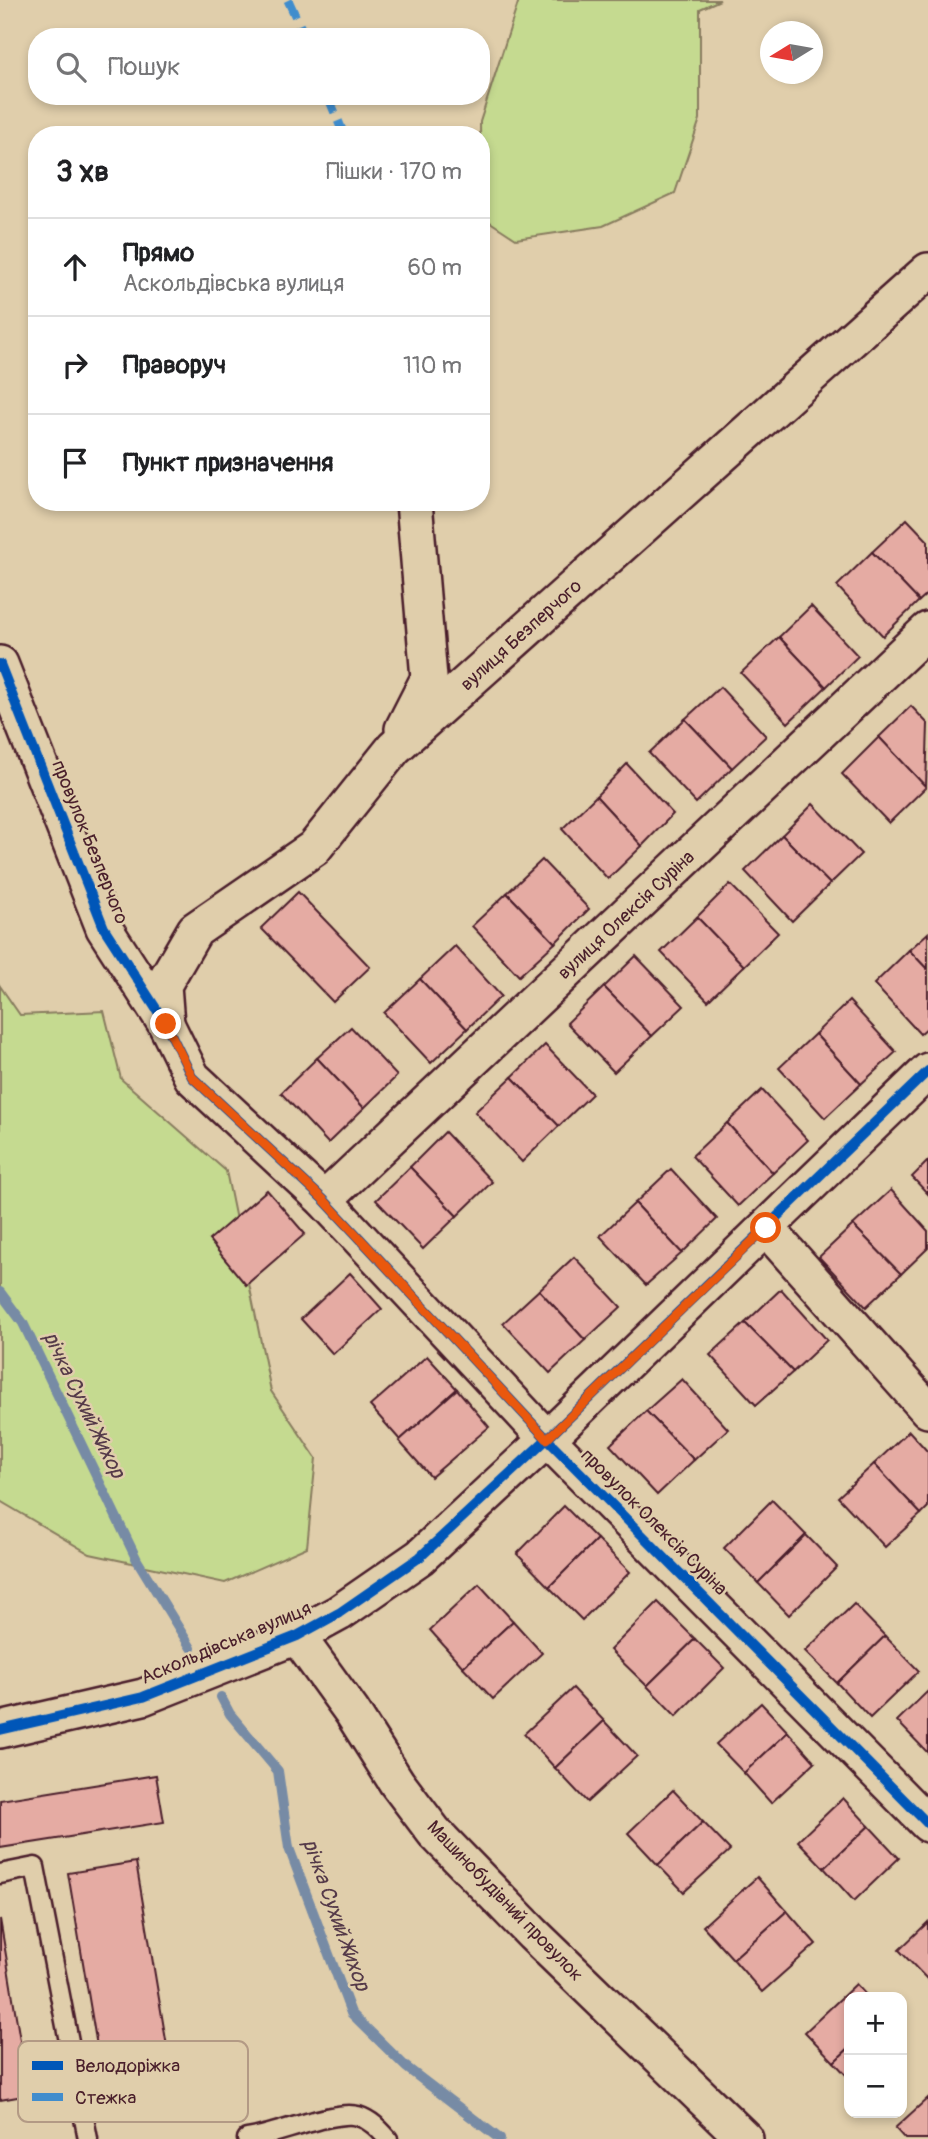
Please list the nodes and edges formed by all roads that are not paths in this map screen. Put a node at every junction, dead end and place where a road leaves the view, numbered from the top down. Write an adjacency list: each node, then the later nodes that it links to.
1 (928, 271): 5 (street, вулиця Безперчого)
2 (415, 511): 5 (street)
3 (928, 630): 8 (street, вулиця Олексія Суріна)
4 (0, 664): 6 (street, провулок Безперчого)
5 (394, 748): 6 (street, вулиця Безперчого)
6 (166, 1024): 8 (street, провулок Олексія Суріна)
7 (928, 1071): 9 (street, Аскольдівська вулиця)
8 (324, 1200): 11 (street, провулок Олексія Суріна)
9 (766, 1228): 10 (street); 11 (street, Аскольдівська вулиця)
10 (928, 1410)
11 (547, 1439): 12 (street, Аскольдівська вулиця); 14 (street, провулок Олексія Суріна)
12 (297, 1636): 13 (street, Аскольдівська вулиця); 19 (street, Машинобудівний провулок)
13 (0, 1730)
14 (928, 1824)
15 (0, 1874): 16 (lane)
16 (69, 2041)
17 (247, 2139): 18 (lane)
18 (388, 2139)
19 (745, 2139)

